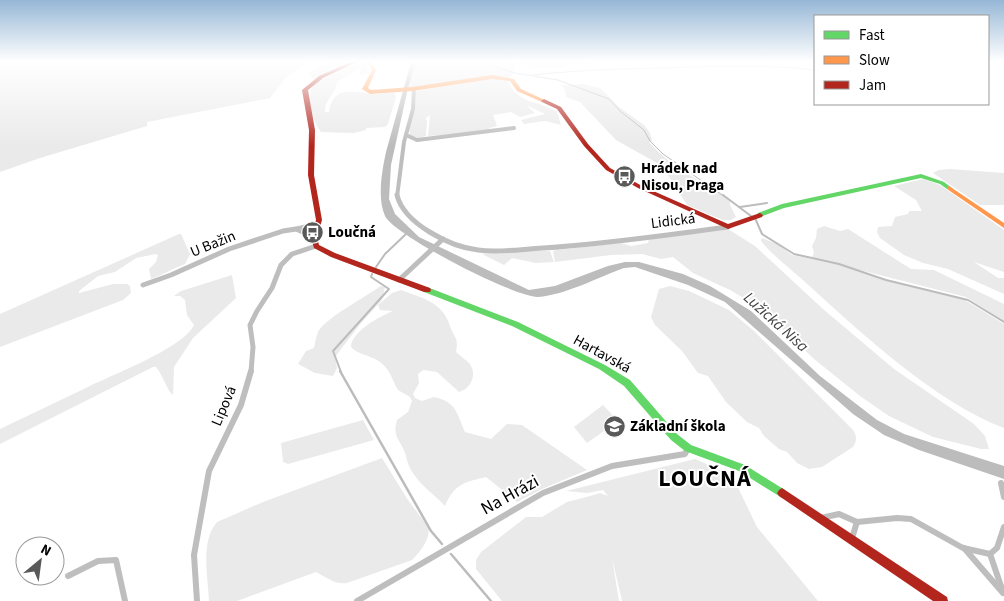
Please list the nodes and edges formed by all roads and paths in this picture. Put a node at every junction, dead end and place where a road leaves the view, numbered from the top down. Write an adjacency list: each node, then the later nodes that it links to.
1 (305, 90): 10 (street)
2 (365, 90): 3 (street)
3 (399, 90)
4 (413, 90): 7 (street, Lidická)
5 (520, 90): 12 (street)
6 (514, 128): 8 (street)
7 (406, 135): 8 (street); 9 (street, Lidická)
8 (417, 140): 9 (street)
9 (404, 146): 15 (street, Lidická)
10 (318, 224): 13 (street, U Bažin); 14 (street)
11 (1004, 226): 12 (street, Lidická)
12 (728, 227): 15 (street, Lidická)
13 (294, 229): 14 (street); 18 (street, U Bažin)
14 (314, 237): 16 (street)
15 (443, 239): 17 (street)
16 (316, 246): 17 (street, Hartavská); 32 (street, Lipová)
17 (399, 280): 19 (street, Hartavská)
18 (143, 285)
19 (688, 448): 22 (street, Hartavská); 33 (street, Na Hrázi)
20 (1001, 483): 21 (street)
21 (1004, 497)
22 (821, 518): 23 (street); 25 (street, Hartavská)
23 (857, 522): 25 (street); 26 (street)
24 (1004, 527): 27 (street)
25 (851, 540): 34 (street, Hartavská)
26 (963, 548): 28 (street); 30 (street)
27 (1001, 548): 28 (street)
28 (990, 554): 30 (street)
29 (68, 576): 31 (street)
30 (1004, 595)
31 (125, 601)
32 (198, 601)
33 (357, 601)
34 (943, 601)

